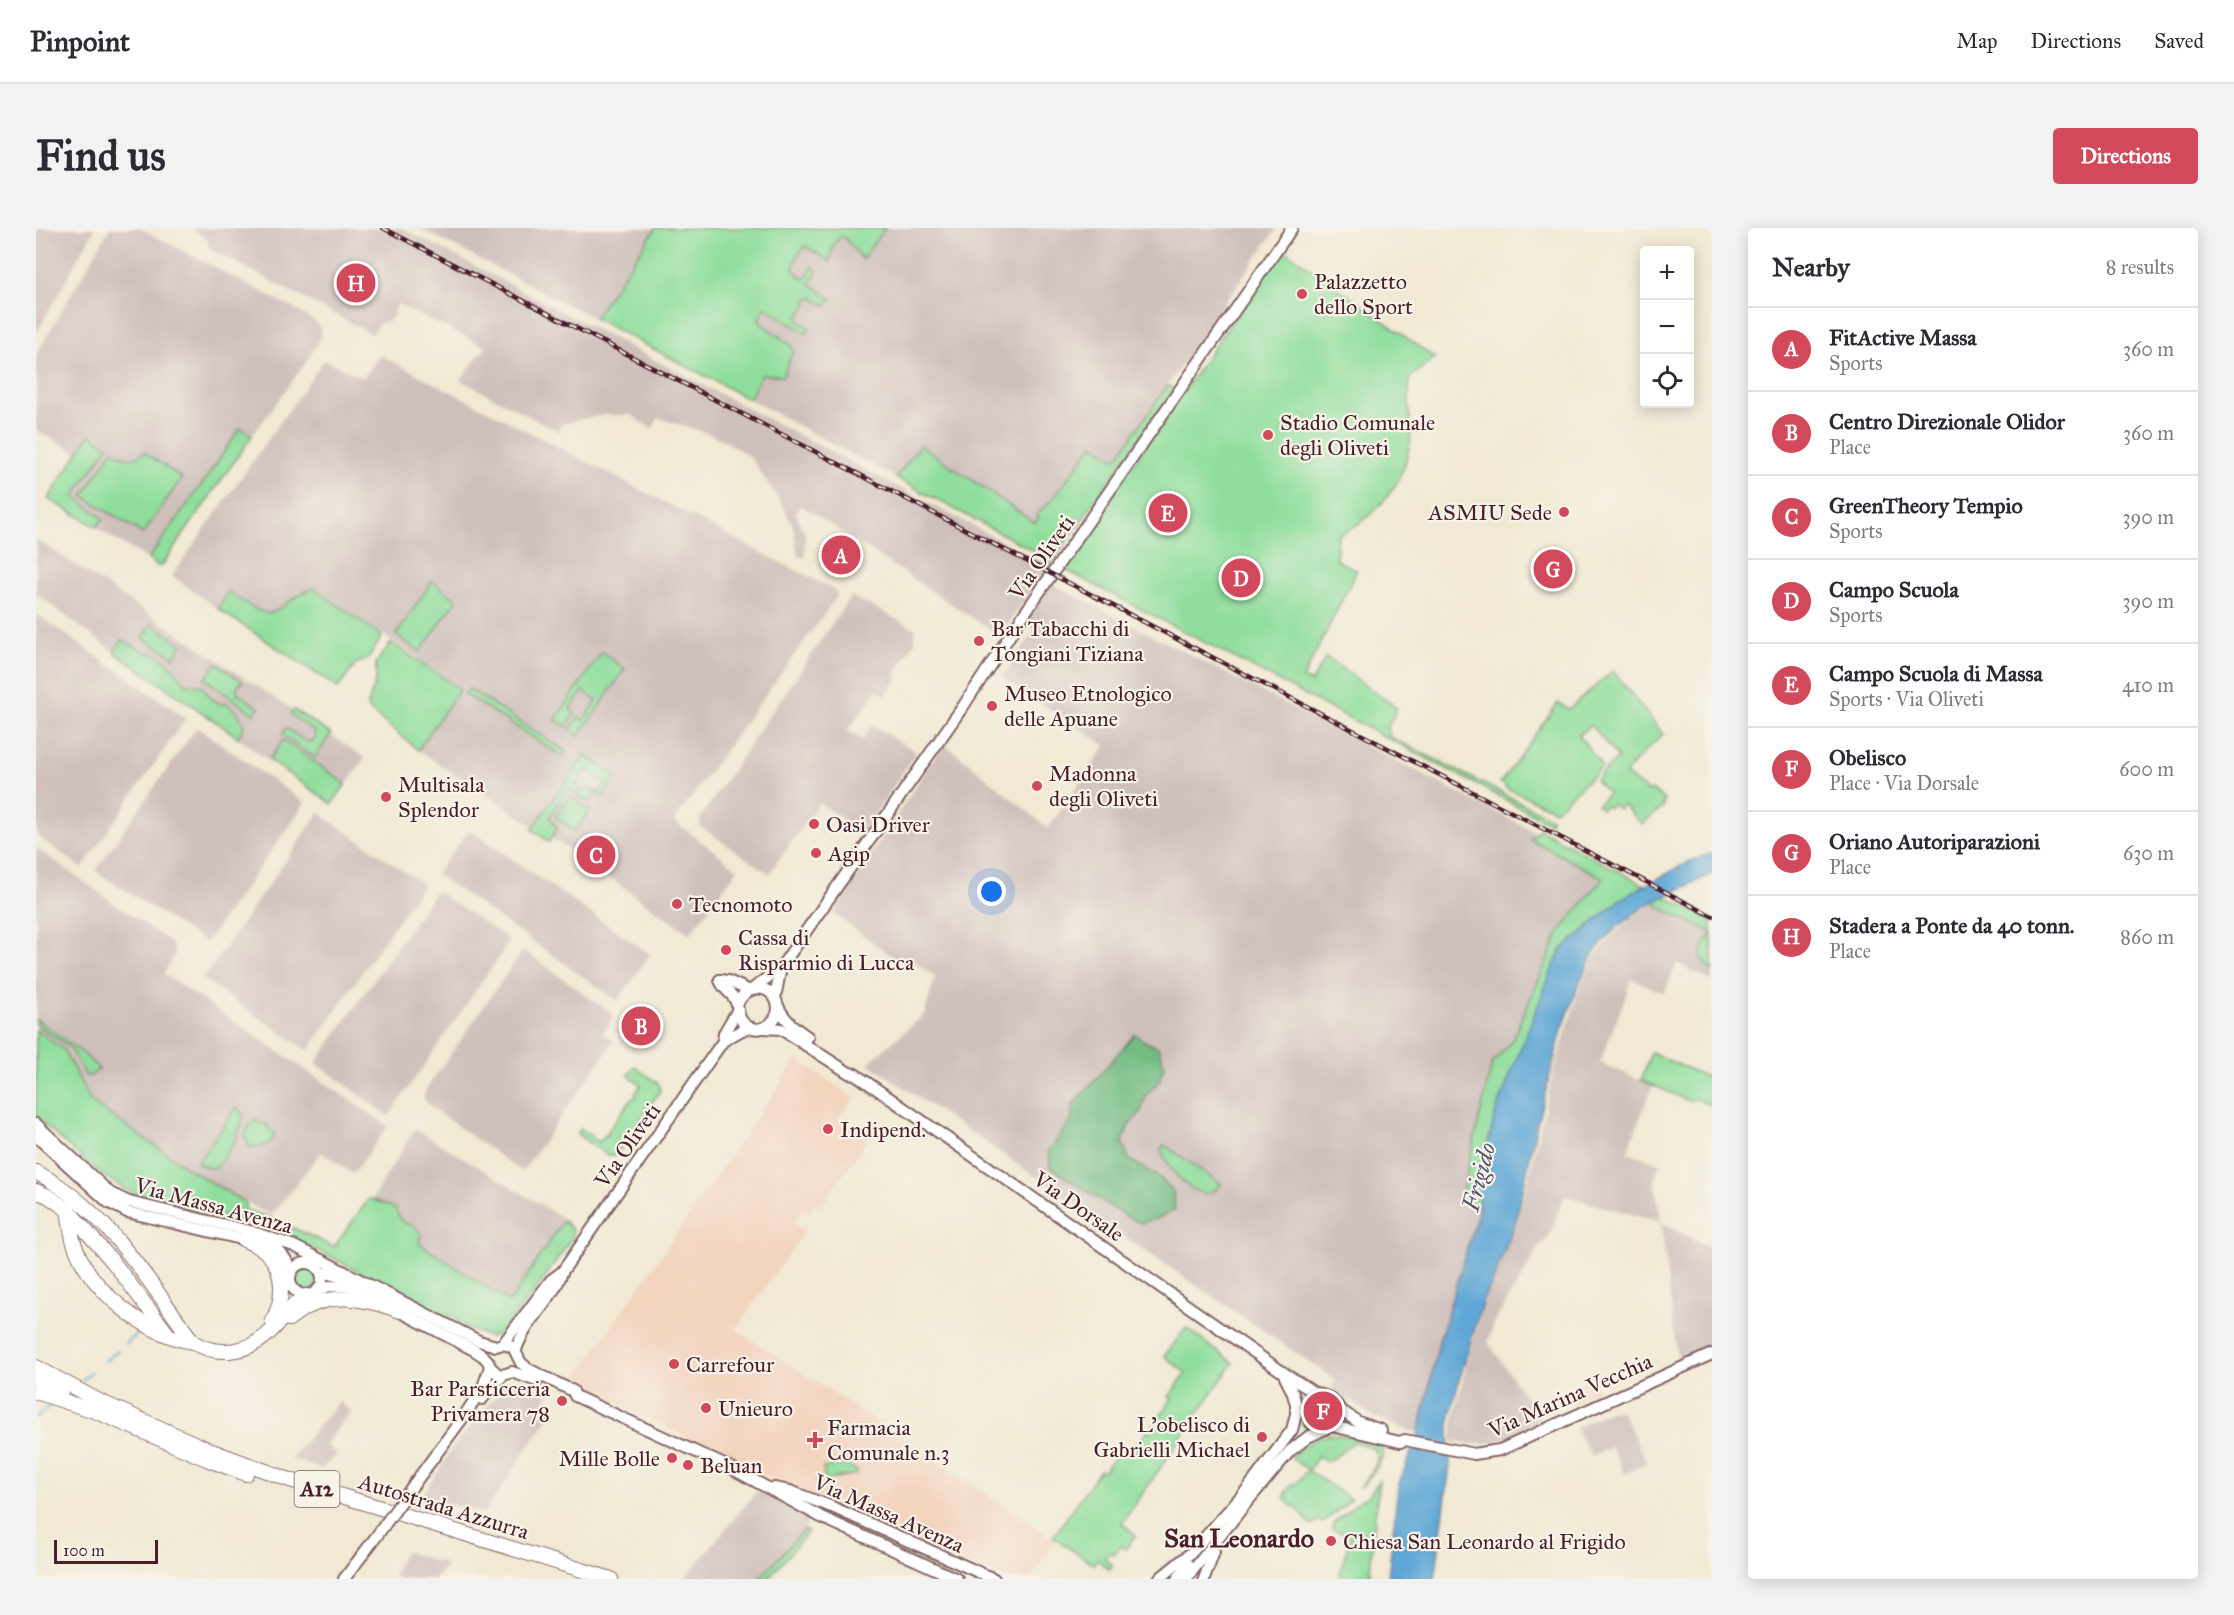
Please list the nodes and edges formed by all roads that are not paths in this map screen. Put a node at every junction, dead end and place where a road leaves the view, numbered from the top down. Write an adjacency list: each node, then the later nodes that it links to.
1 (1292, 228): 2 (main road, Via Oliveti)
2 (781, 967): 3 (main road, Via Oliveti); 4 (main road, Via Oliveti)
3 (751, 989): 4 (main road); 5 (main road); 5 (main road)
4 (776, 1000): 6 (main road); 8 (main road, Via Dorsale)
5 (737, 1008): 6 (main road); 7 (main road, Via Oliveti)
6 (758, 1028): 7 (main road); 8 (main road, Via Dorsale)
7 (723, 1041): 18 (main road, Via Oliveti)
8 (855, 1074): 32 (main road, Via Dorsale)
9 (36, 1124): 14 (main road, Via Massa Avenza)
10 (36, 1136): 15 (main road, Via Massa Avenza)
11 (39, 1177): 13 (highway); 25 (highway)
12 (36, 1191): 13 (highway)
13 (68, 1210): 23 (highway); 23 (highway)
14 (272, 1238): 16 (main road); 20 (main road, Via Massa Avenza)
15 (244, 1240): 19 (main road, Via Massa Avenza); 24 (highway)
16 (303, 1263): 17 (main road); 19 (main road)
17 (321, 1272): 20 (main road); 21 (main road)
18 (562, 1272): 26 (main road, Via Oliveti); 28 (main road, Via Oliveti)
19 (290, 1278): 21 (main road); 24 (highway)
20 (378, 1290): 26 (main road, Via Massa Avenza)
21 (313, 1293): 22 (main road, Via Massa Avenza); 24 (highway)
22 (400, 1311): 24 (highway); 29 (main road, Via Massa Avenza)
23 (168, 1335): 25 (highway)
24 (259, 1340): 25 (highway)
25 (192, 1342)
26 (500, 1345): 28 (main road, Via Massa Avenza); 29 (main road)
27 (1712, 1354): 41 (main road, Via Marina Vecchia)
28 (518, 1355): 31 (main road); 34 (main road, Via Massa Avenza)
29 (489, 1364): 31 (main road, Via Massa Avenza); 39 (main road)
30 (38, 1371): 37 (highway, A12); 48 (highway, Autostrada Azzurra / A12)
31 (508, 1373): 34 (main road, Via Massa Avenza); 39 (main road)
32 (1283, 1374): 35 (main road, Via Dorsale); 38 (main road, Via Dorsale); 42 (main road)
33 (36, 1392): 37 (highway)
34 (576, 1396): 43 (main road, Via Massa Avenza)
35 (1325, 1397): 36 (main road); 38 (main road)
36 (1339, 1409): 40 (main road); 41 (main road, Via Marina Vecchia)
37 (97, 1412): 47 (highway, Autostrada Azzurra / A12)
38 (1307, 1412): 40 (main road); 42 (main road)
39 (464, 1416): 46 (main road, bridge)
40 (1330, 1427): 41 (main road, Via Marina Vecchia); 45 (main road)
41 (1406, 1440)
42 (1258, 1477): 44 (main road)
43 (768, 1487): 49 (main road, Via Massa Avenza); 50 (main road, Via Massa Avenza)
44 (1249, 1487): 51 (main road); 52 (main road)
45 (1247, 1502): 53 (main road); 54 (main road)
46 (344, 1579)
47 (579, 1579)
48 (611, 1579)
49 (955, 1579)
50 (994, 1579)
51 (1159, 1579)
52 (1177, 1579)
53 (1186, 1579)
54 (1204, 1579)

